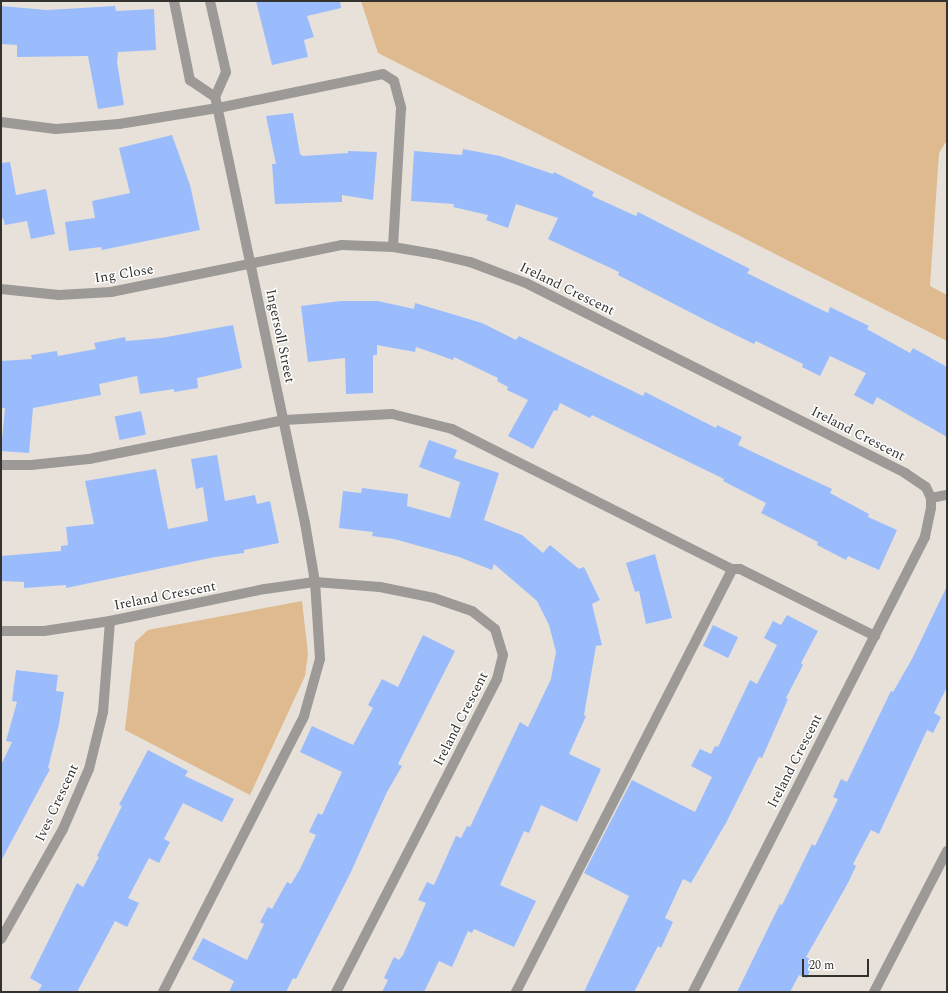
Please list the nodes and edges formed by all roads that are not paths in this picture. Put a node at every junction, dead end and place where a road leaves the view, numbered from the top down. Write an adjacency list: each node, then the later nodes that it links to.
1 (174, 1): 3 (street)
2 (210, 1): 3 (street)
3 (216, 97): 4 (street, Ingersoll Street)
4 (218, 108): 5 (street); 6 (street); 7 (street, Ingersoll Street)
5 (1, 122)
6 (393, 247): 7 (street, Ireland Crescent); 12 (street, Ireland Crescent)
7 (249, 264): 8 (street, Ing Close); 9 (street, Ingersoll Street)
8 (1, 289)
9 (284, 420): 10 (street); 13 (street); 14 (street, Ingersoll Street)
10 (1, 465)
11 (947, 495): 12 (street)
12 (931, 498): 17 (street, Ireland Crescent)
13 (732, 569): 17 (street); 22 (street)
14 (315, 582): 15 (street, Ireland Crescent); 20 (street, Ingersoll Street); 21 (street, Ireland Crescent)
15 (110, 621): 16 (street, Ireland Crescent); 19 (street, Ives Crescent)
16 (1, 631)
17 (875, 636): 23 (street, Ireland Crescent)
18 (947, 851): 24 (street)
19 (1, 938)
20 (163, 992)
21 (336, 992)
22 (516, 992)
23 (693, 992)
24 (874, 992)

